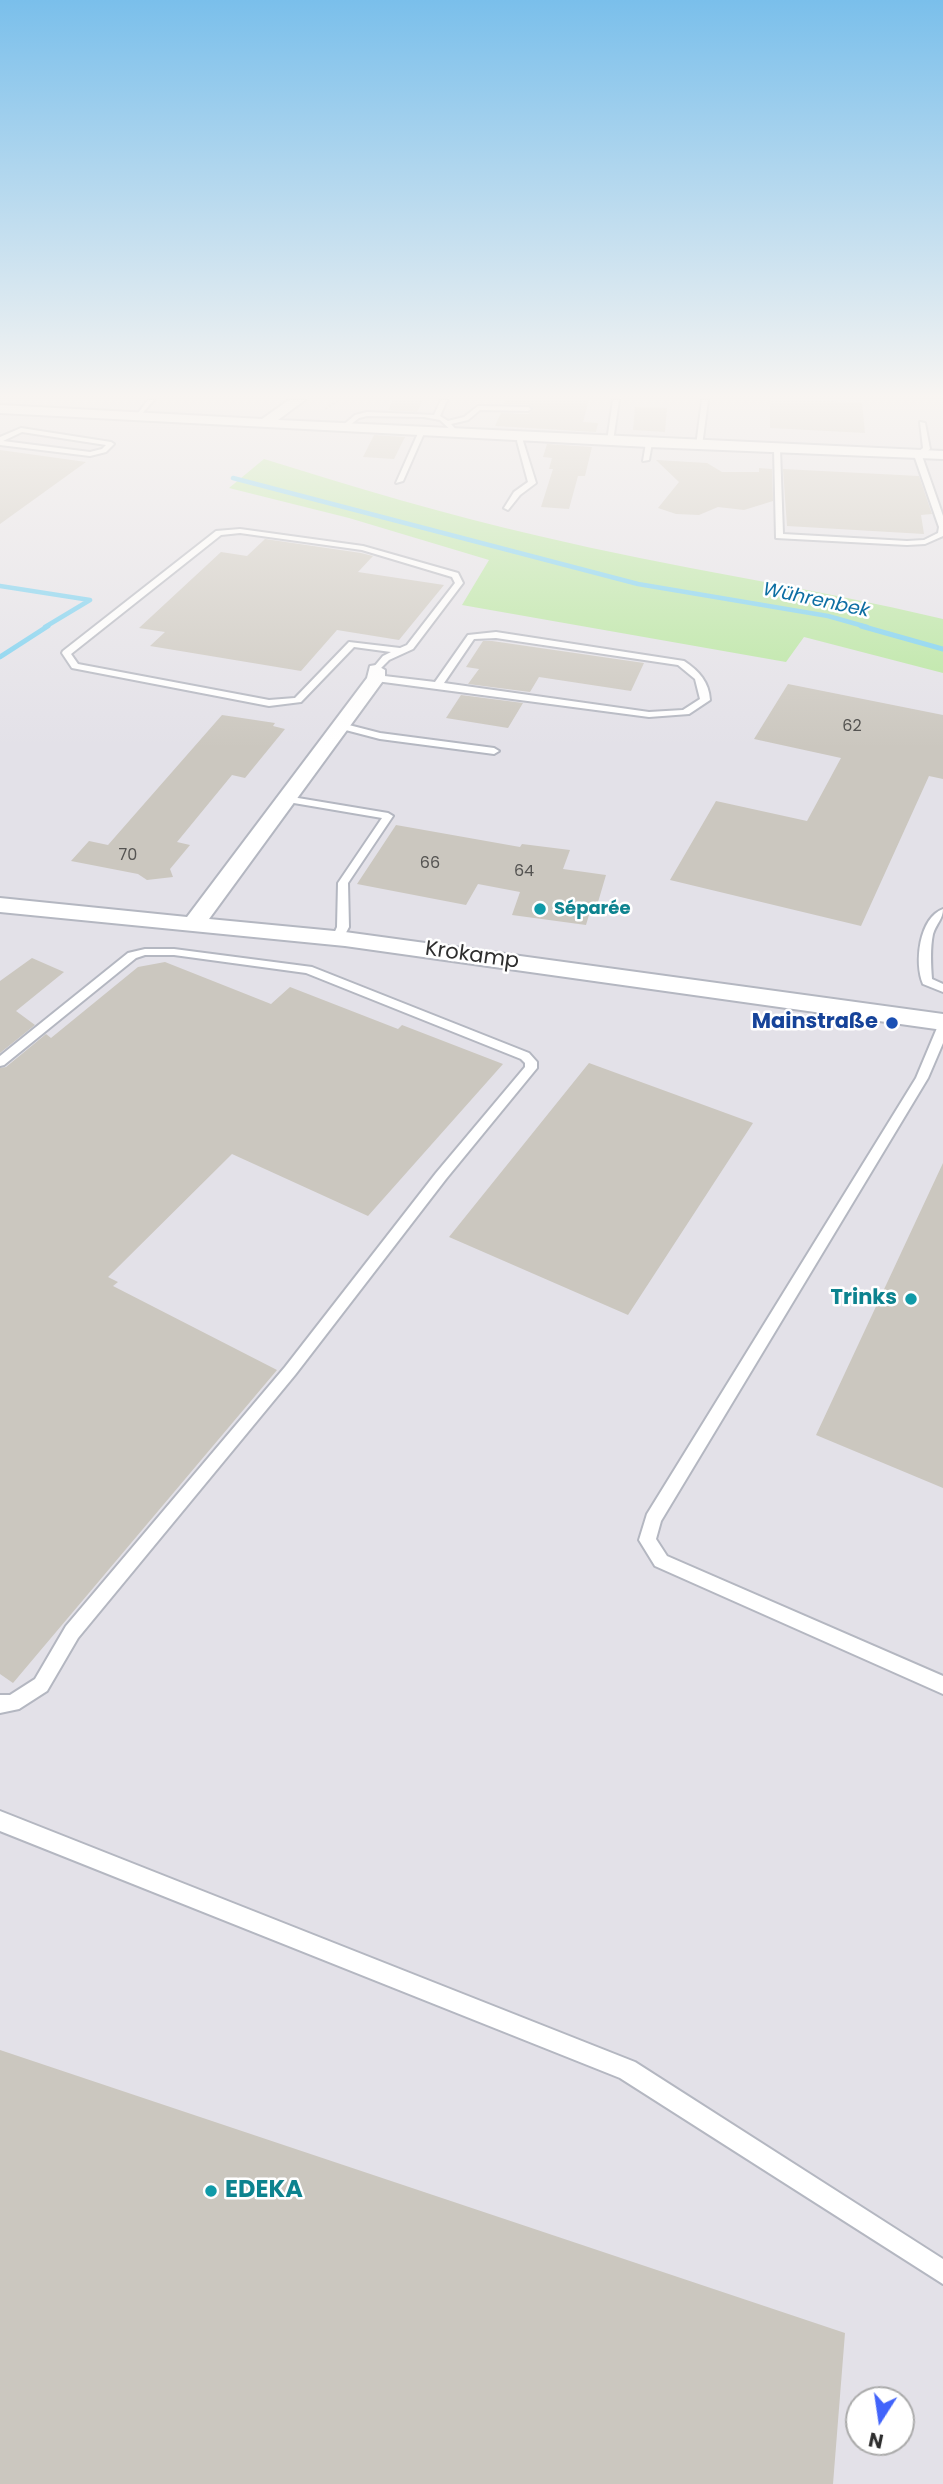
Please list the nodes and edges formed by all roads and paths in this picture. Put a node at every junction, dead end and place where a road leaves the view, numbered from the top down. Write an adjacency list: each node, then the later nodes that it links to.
1 (778, 516): 2 (lane)
2 (943, 527)
3 (401, 651): 3 (lane); 4 (lane)
4 (376, 674): 5 (lane); 6 (street)
5 (439, 683): 5 (lane)
6 (341, 726): 7 (lane); 8 (street)
7 (494, 751)
8 (286, 799): 12 (street); 13 (lane)
9 (10, 906): 11 (street); 12 (street, Krokamp)
10 (943, 912): 14 (lane)
11 (0, 922)
12 (195, 922): 13 (street, Krokamp)
13 (338, 938): 15 (street, Krokamp)
14 (943, 988)
15 (943, 1022)
16 (943, 1028): 18 (lane)
17 (0, 1062): 19 (lane)
18 (943, 1685)
19 (0, 1704)
20 (0, 1821): 21 (lane)
21 (943, 2272)

